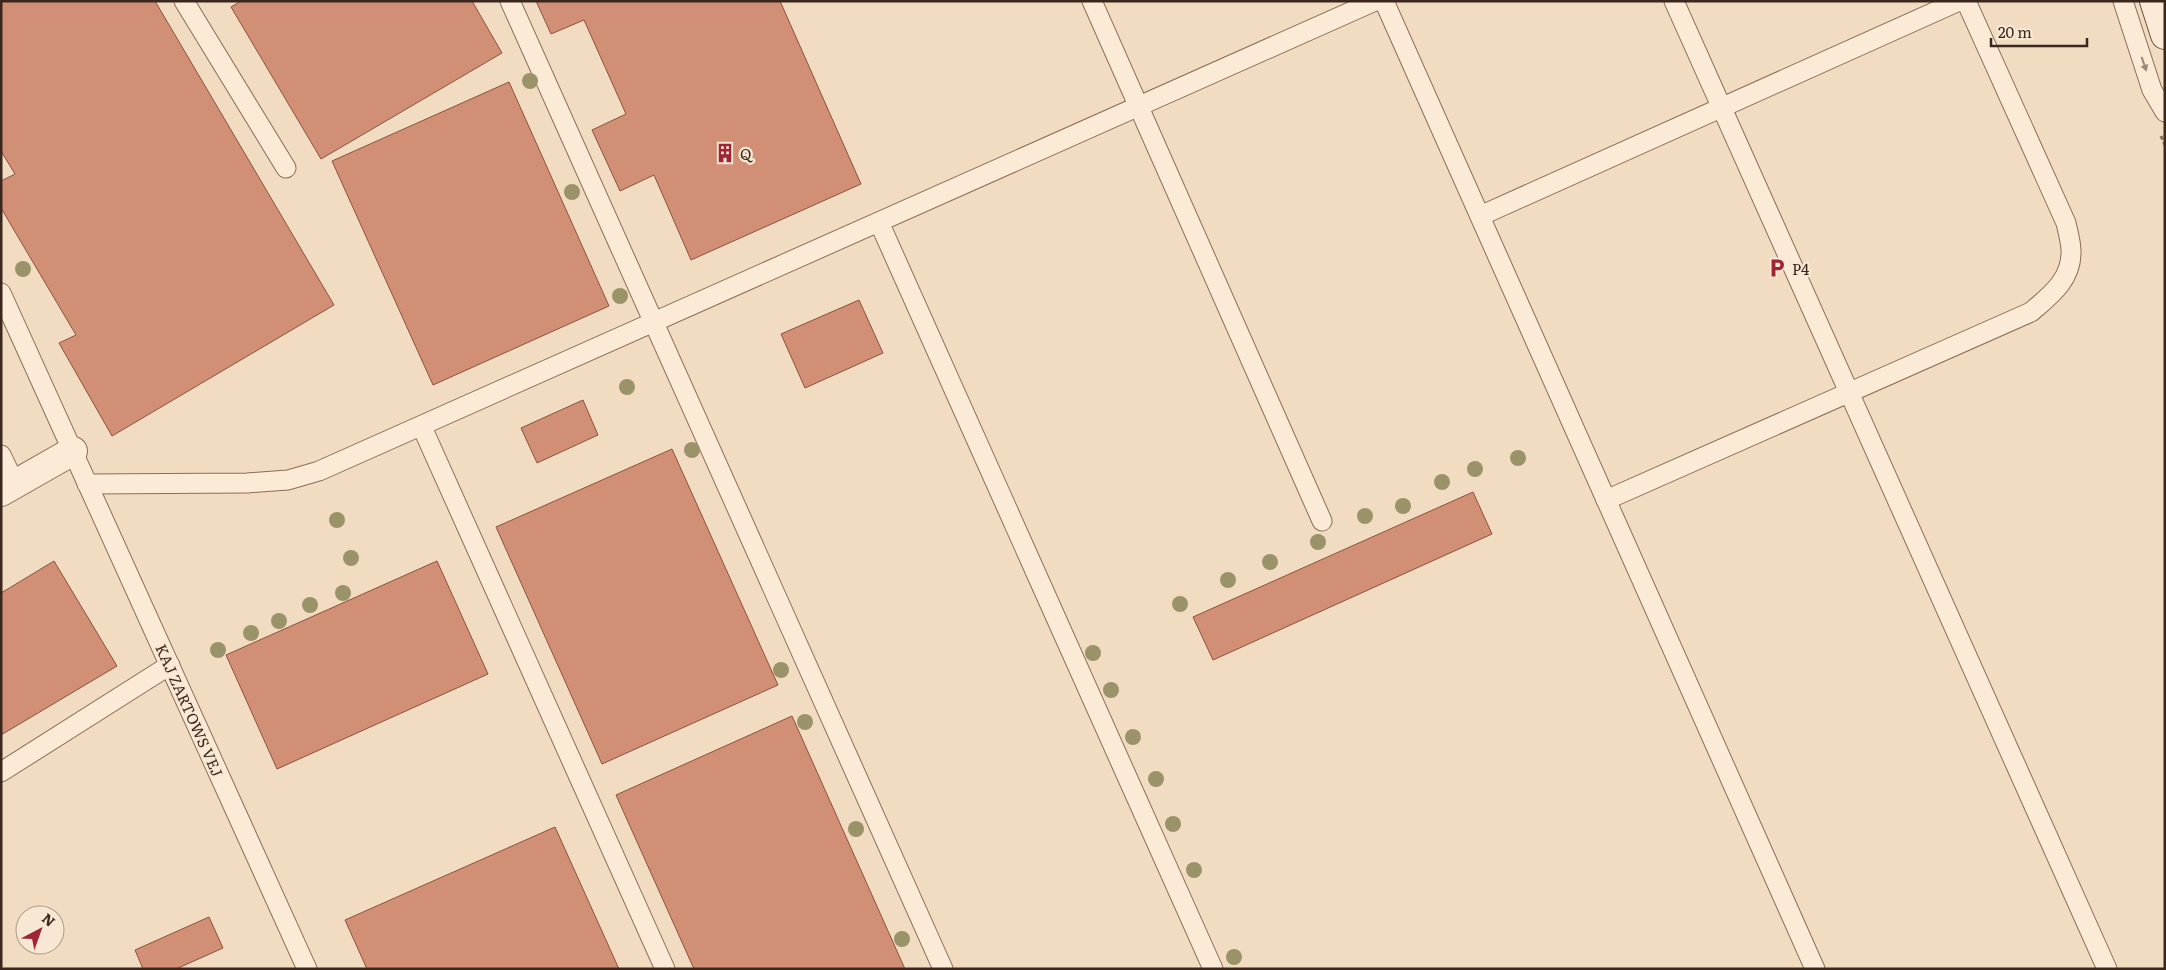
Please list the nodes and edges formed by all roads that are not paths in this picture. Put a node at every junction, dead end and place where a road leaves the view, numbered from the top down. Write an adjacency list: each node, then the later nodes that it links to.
1 (184, 1): 15 (lane)
2 (510, 1): 19 (lane)
3 (1092, 1): 12 (lane)
4 (1375, 1): 12 (lane)
5 (1384, 1): 16 (lane)
6 (1674, 1): 13 (lane)
7 (1959, 1): 13 (lane)
8 (1966, 1): 20 (lane)
9 (2123, 1): 14 (lane, one-way to 14)
10 (2154, 1): 11 (street)
11 (2165, 35)
12 (1139, 107): 17 (lane); 27 (lane)
13 (1722, 108): 16 (lane); 20 (lane)
14 (2165, 112)
15 (286, 168)
16 (1480, 216): 26 (lane)
17 (880, 222): 19 (lane); 33 (lane)
18 (1, 292): 22 (lane, KAJ ZARTOWS VEJ)
19 (654, 323): 21 (lane); 32 (lane)
20 (1849, 393): 26 (lane); 35 (lane)
21 (422, 427): 24 (lane); 31 (lane)
22 (73, 451): 24 (lane, KAJ ZARTOWS VEJ); 25 (street)
23 (1, 455): 25 (lane)
24 (88, 484): 28 (lane, KAJ ZARTOWS VEJ)
25 (8, 488)
26 (1606, 500): 34 (lane)
27 (1322, 521)
28 (170, 665): 29 (lane); 30 (lane, KAJ ZARTOWS VEJ)
29 (1, 772)
30 (307, 969)
31 (665, 969)
32 (944, 969)
33 (1213, 969)
34 (1815, 969)
35 (2107, 969)

